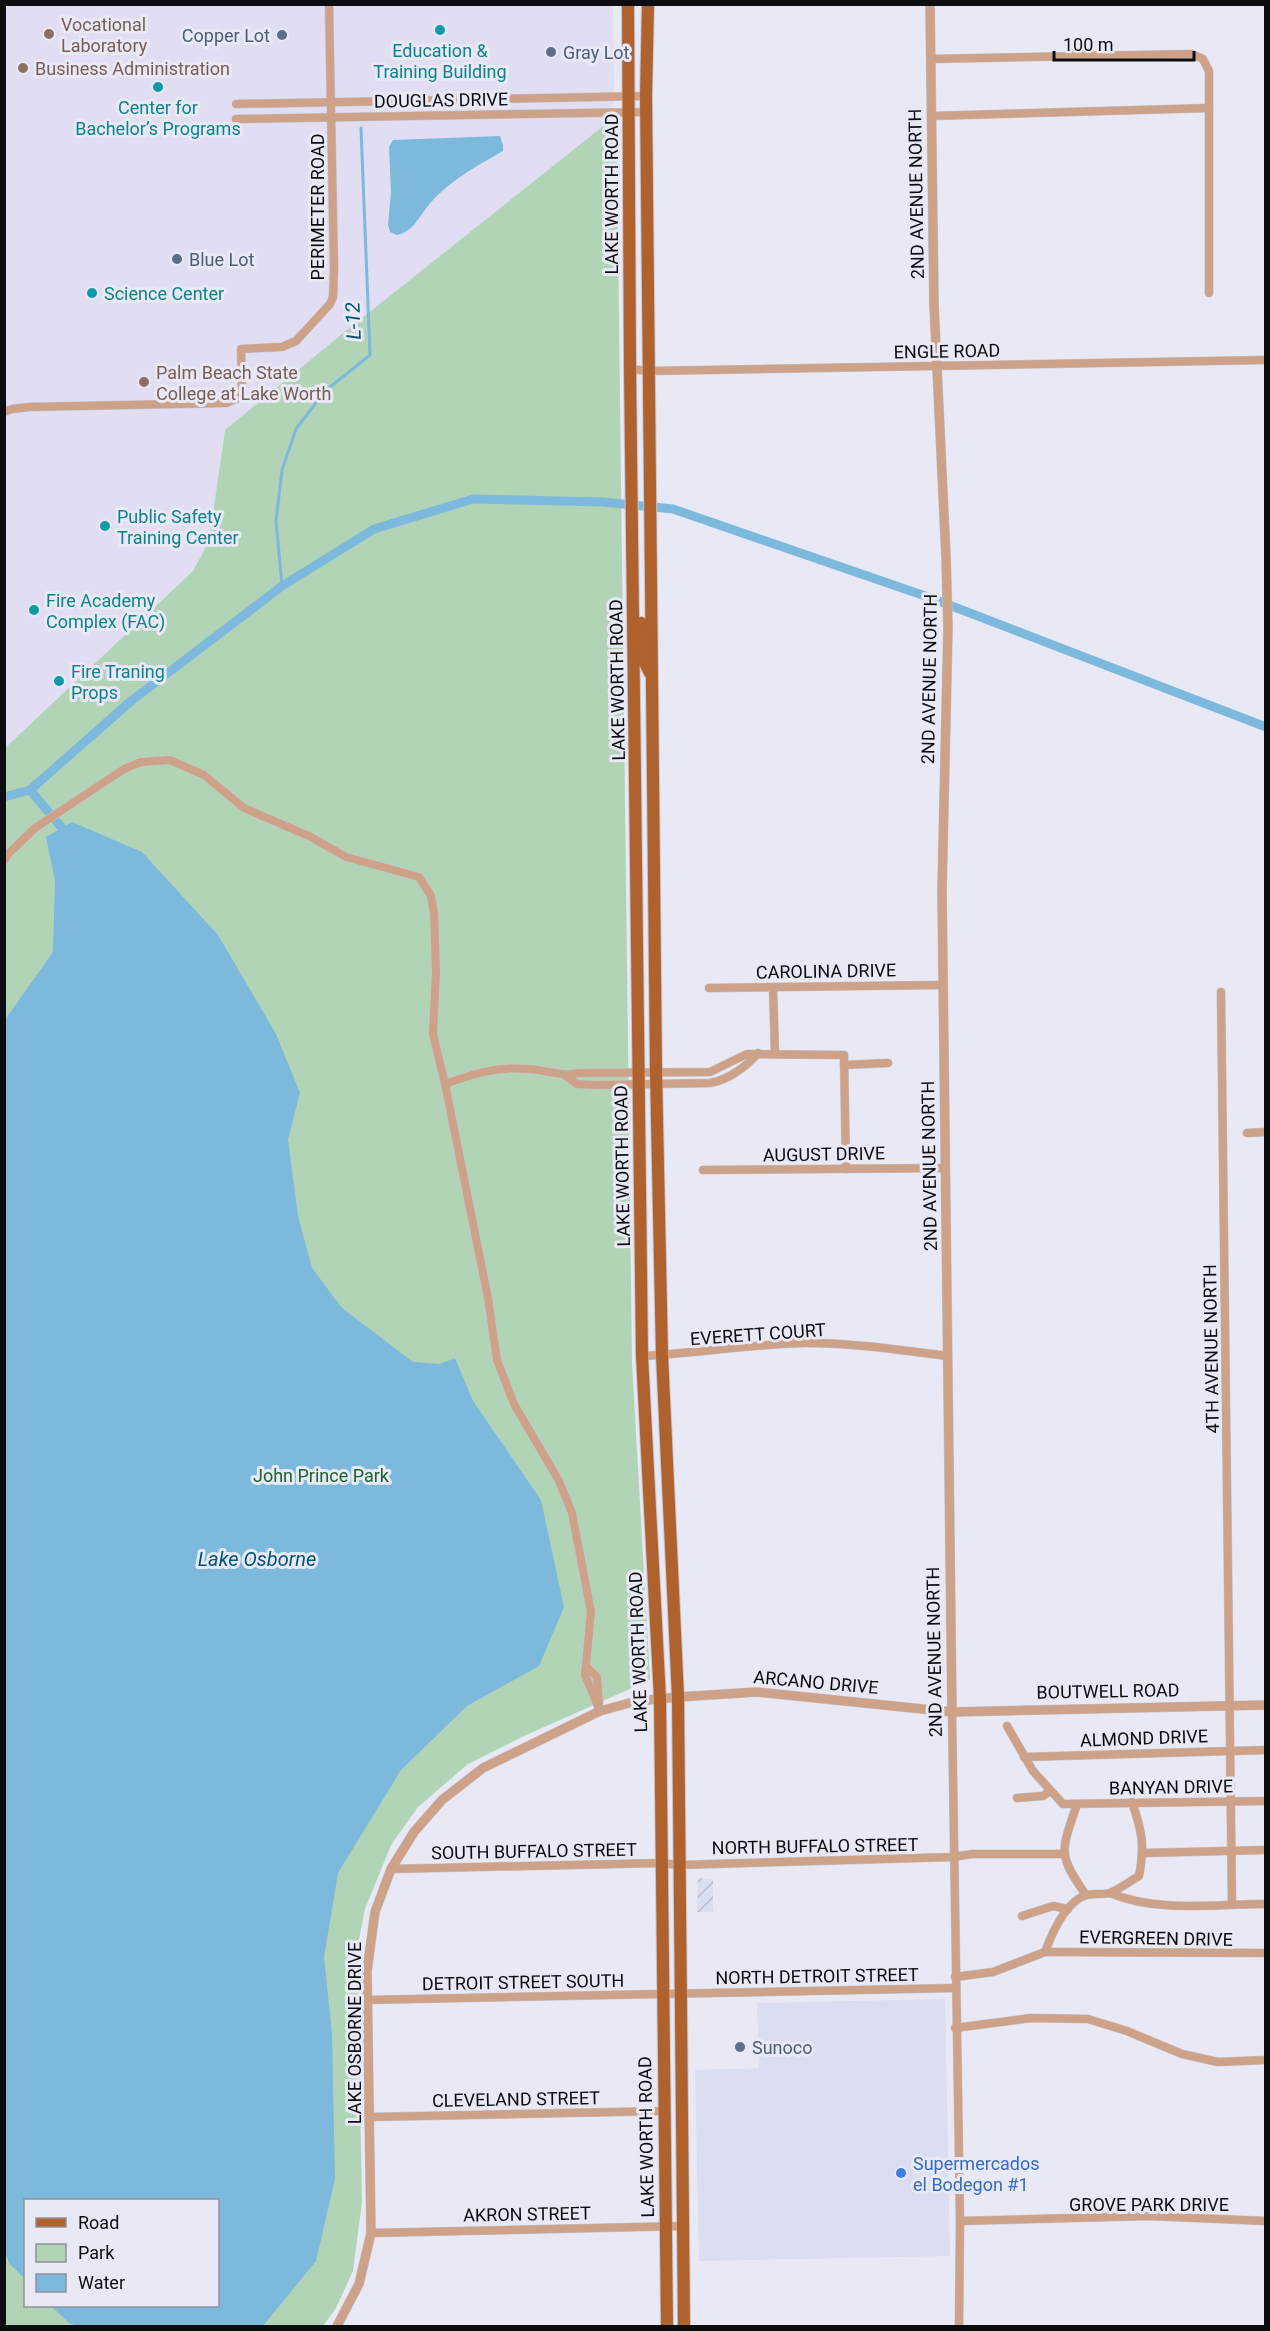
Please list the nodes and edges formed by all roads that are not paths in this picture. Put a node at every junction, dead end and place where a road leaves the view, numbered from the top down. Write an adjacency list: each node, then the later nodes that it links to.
1 (329, 4): 8 (street, PERIMETER ROAD)
2 (628, 4): 7 (main road, LAKE WORTH ROAD)
3 (648, 4): 6 (main road, LAKE WORTH ROAD)
4 (930, 4): 5 (street, 2ND AVENUE NORTH)
5 (931, 59): 10 (street); 14 (street, 2ND AVENUE NORTH)
6 (646, 96): 7 (street, DOUGLAS DRIVE); 12 (main road, LAKE WORTH ROAD)
7 (628, 97): 8 (street, DOUGLAS DRIVE); 11 (main road, LAKE WORTH ROAD)
8 (331, 102): 9 (street, DOUGLAS DRIVE); 13 (street, PERIMETER ROAD)
9 (236, 104)
10 (1209, 108): 14 (street); 16 (street)
11 (629, 112): 12 (street, DOUGLAS DRIVE); 13 (street, DOUGLAS DRIVE); 19 (main road, LAKE WORTH ROAD)
12 (646, 112): 20 (main road, LAKE WORTH ROAD)
13 (332, 116): 15 (street, DOUGLAS DRIVE); 21 (street, PERIMETER ROAD)
14 (931, 116): 18 (street, 2ND AVENUE NORTH)
15 (236, 119)
16 (1209, 294)
17 (1266, 360): 18 (street, ENGLE ROAD)
18 (936, 366): 20 (street, ENGLE ROAD); 25 (street, 2ND AVENUE NORTH)
19 (630, 369): 20 (street, ENGLE ROAD); 22 (main road, LAKE WORTH ROAD)
20 (649, 371): 23 (main road, LAKE WORTH ROAD)
21 (4, 412)
22 (634, 599): 23 (main road); 33 (main road, LAKE WORTH ROAD)
23 (653, 681): 34 (main road, LAKE WORTH ROAD)
24 (4, 861): 36 (street)
25 (943, 985): 26 (street, CAROLINA DRIVE); 41 (street, 2ND AVENUE NORTH)
26 (773, 987): 27 (street, CAROLINA DRIVE); 30 (street)
27 (709, 988)
28 (1221, 992): 49 (street, 4TH AVENUE NORTH)
29 (758, 1053): 30 (street); 34 (street); 37 (street)
30 (775, 1054): 32 (street)
31 (888, 1063): 32 (street)
32 (844, 1065): 42 (street)
33 (639, 1071): 34 (street); 35 (street); 38 (main road, LAKE WORTH ROAD)
34 (656, 1071): 37 (main road, LAKE WORTH ROAD)
35 (566, 1076): 36 (street); 38 (street)
36 (445, 1084): 51 (street)
37 (657, 1084): 38 (street); 44 (main road, LAKE WORTH ROAD)
38 (638, 1085): 45 (main road, LAKE WORTH ROAD)
39 (1266, 1132): 40 (street)
40 (1247, 1133)
41 (945, 1168): 42 (street, AUGUST DRIVE); 46 (street, 2ND AVENUE NORTH)
42 (846, 1169): 43 (street, AUGUST DRIVE)
43 (703, 1170)
44 (662, 1355): 45 (street, EVERETT COURT); 46 (street, EVERETT COURT); 47 (main road, LAKE WORTH ROAD)
45 (642, 1356): 48 (main road, LAKE WORTH ROAD)
46 (947, 1356): 52 (street, 2ND AVENUE NORTH)
47 (678, 1697): 48 (street, LAKE OSBORNE DRIVE); 52 (street, ARCANO DRIVE); 69 (main road, LAKE WORTH ROAD)
48 (660, 1699): 51 (street, LAKE OSBORNE DRIVE); 68 (main road, LAKE WORTH ROAD)
49 (1230, 1705): 50 (street, BOUTWELL ROAD); 52 (street, BOUTWELL ROAD); 55 (street, 4TH AVENUE NORTH)
50 (1266, 1705)
51 (600, 1711): 70 (street, LAKE OSBORNE DRIVE)
52 (952, 1712): 67 (street, 2ND AVENUE NORTH)
53 (1007, 1726): 56 (street)
54 (1266, 1750): 55 (street, ALMOND DRIVE)
55 (1230, 1751): 56 (street, ALMOND DRIVE); 61 (street, 4TH AVENUE NORTH)
56 (1023, 1757): 57 (street)
57 (1050, 1791): 58 (street); 62 (street)
58 (1017, 1798)
59 (1266, 1801): 61 (street, BANYAN DRIVE)
60 (1132, 1802): 61 (street, BANYAN DRIVE); 62 (street, BANYAN DRIVE); 65 (street)
61 (1231, 1802): 64 (street, 4TH AVENUE NORTH)
62 (1077, 1804): 66 (street)
63 (1266, 1850): 64 (street)
64 (1232, 1851): 65 (street); 73 (street, 4TH AVENUE NORTH)
65 (1144, 1853): 71 (street)
66 (1065, 1854): 67 (street, NORTH BUFFALO STREET); 72 (street)
67 (953, 1857): 69 (street, NORTH BUFFALO STREET); 79 (street, 2ND AVENUE NORTH)
68 (661, 1863): 69 (street, SOUTH BUFFALO STREET); 70 (street, SOUTH BUFFALO STREET); 81 (main road, LAKE WORTH ROAD)
69 (678, 1864): 82 (main road, LAKE WORTH ROAD)
70 (391, 1869): 83 (street, LAKE OSBORNE DRIVE)
71 (1110, 1893): 72 (street); 73 (street)
72 (1086, 1895): 75 (street)
73 (1232, 1904): 74 (street)
74 (1266, 1904)
75 (1068, 1910): 76 (street); 77 (street)
76 (1022, 1916)
77 (1046, 1952): 78 (street, EVERGREEN DRIVE); 79 (street)
78 (1266, 1953)
79 (955, 1977): 80 (street, 2ND AVENUE NORTH)
80 (955, 1988): 82 (street, NORTH DETROIT STREET); 84 (street, 2ND AVENUE NORTH)
81 (662, 1995): 82 (street, DETROIT STREET SOUTH); 83 (street, DETROIT STREET SOUTH); 86 (main road, LAKE WORTH ROAD)
82 (680, 1995): 90 (main road, LAKE WORTH ROAD)
83 (368, 2000): 87 (street, LAKE OSBORNE DRIVE)
84 (955, 2028): 85 (street); 88 (street, 2ND AVENUE NORTH)
85 (1266, 2060)
86 (664, 2111): 87 (street, CLEVELAND STREET); 91 (main road, LAKE WORTH ROAD)
87 (370, 2118): 92 (street, LAKE OSBORNE DRIVE)
88 (960, 2221): 89 (street, GROVE PARK DRIVE); 96 (street, 2ND AVENUE NORTH)
89 (1266, 2221)
90 (683, 2226): 91 (street, AKRON STREET); 95 (main road, LAKE WORTH ROAD)
91 (665, 2227): 92 (street, AKRON STREET); 94 (main road, LAKE WORTH ROAD)
92 (371, 2233): 93 (street, LAKE OSBORNE DRIVE)
93 (337, 2326)
94 (667, 2326)
95 (684, 2326)
96 (959, 2326)

